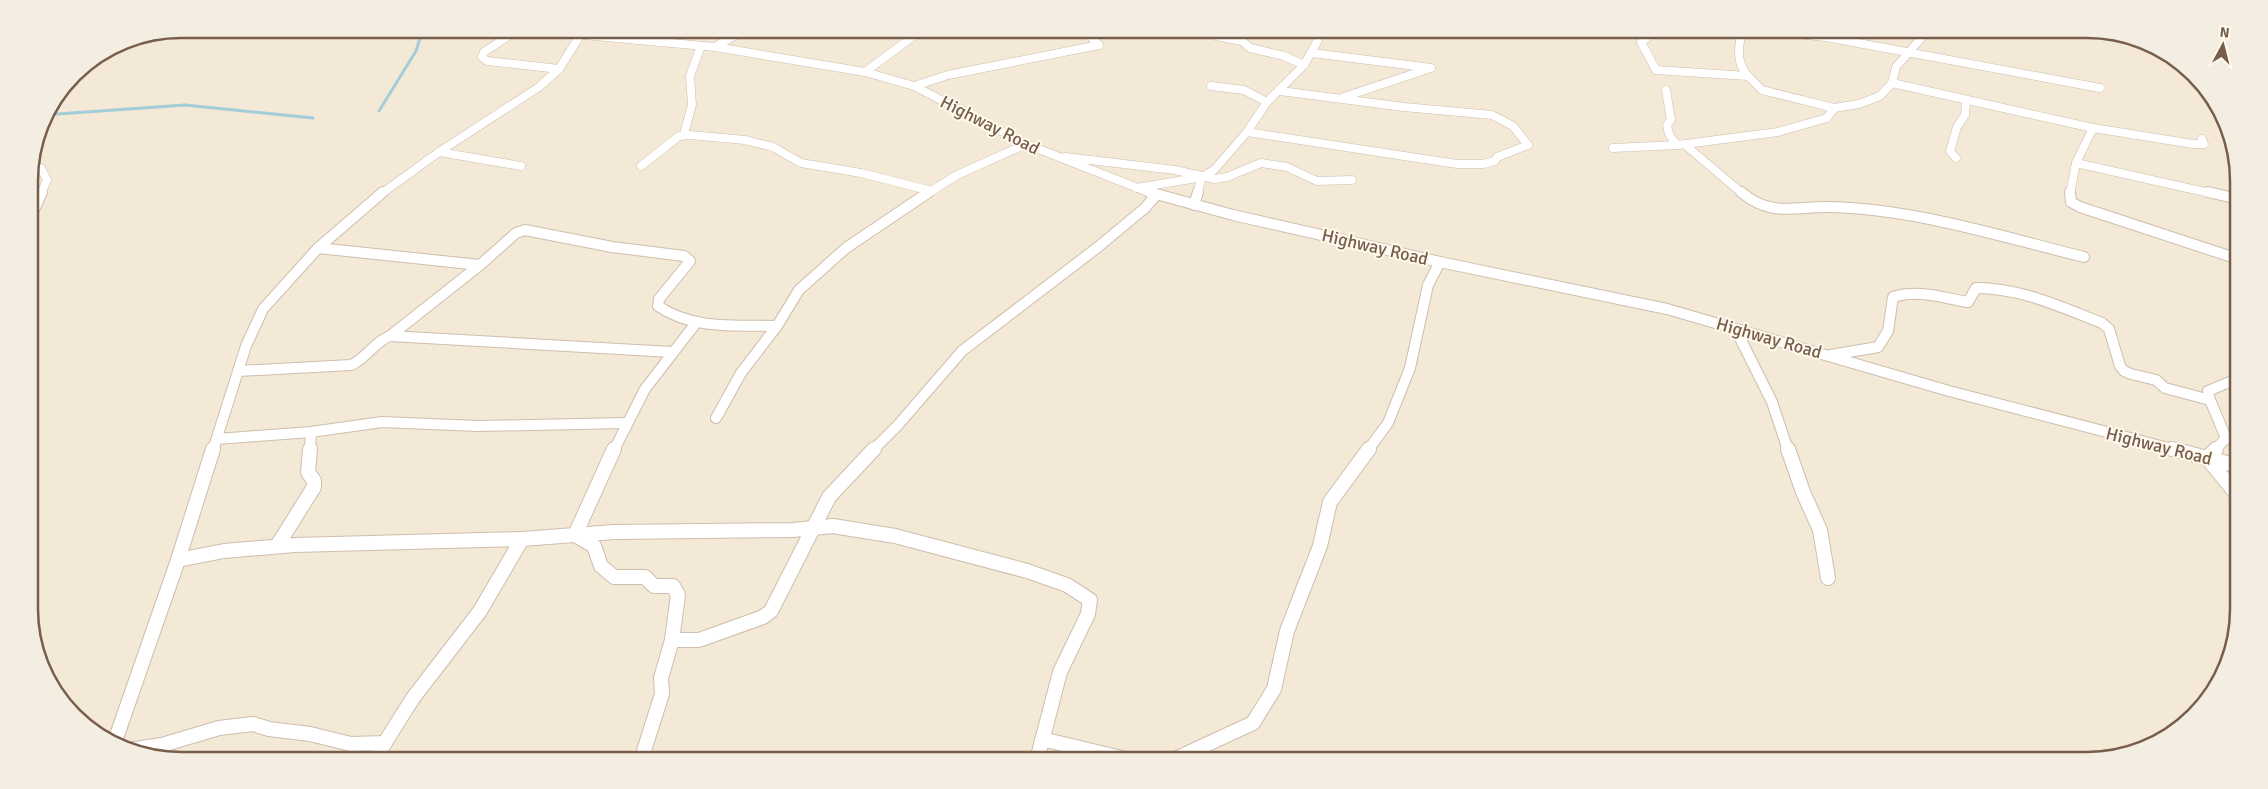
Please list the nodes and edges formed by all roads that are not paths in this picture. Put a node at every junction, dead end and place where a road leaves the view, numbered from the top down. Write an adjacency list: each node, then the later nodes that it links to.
1 (505, 38): 18 (street)
2 (578, 38): 18 (street)
3 (627, 38): 13 (street, Highway Road)
4 (730, 38): 14 (street)
5 (911, 38): 19 (street)
6 (1093, 38): 22 (street)
7 (1225, 38): 17 (street)
8 (1318, 38): 16 (street)
9 (1647, 38): 20 (street)
10 (1740, 38): 20 (street)
11 (1832, 38): 15 (street)
12 (1921, 38): 15 (street)
13 (701, 46): 14 (street, Highway Road); 33 (street)
14 (715, 47): 19 (street, Highway Road)
15 (1909, 51): 21 (street); 24 (street)
16 (1312, 53): 17 (street); 27 (street)
17 (1304, 65): 26 (street)
18 (559, 69): 38 (street)
19 (865, 72): 22 (street, Highway Road)
20 (1748, 76): 30 (street)
21 (1892, 83): 29 (street); 30 (street)
22 (914, 86): 35 (street, Highway Road)
23 (1211, 86): 28 (street)
24 (2100, 88)
25 (1666, 90): 36 (street)
26 (1280, 91): 27 (street); 28 (street)
27 (1339, 99): 32 (street)
28 (1267, 102): 32 (street)
29 (1966, 102): 31 (street); 40 (street)
30 (1834, 108): 36 (street)
31 (2092, 128): 34 (street); 41 (street)
32 (1247, 132): 45 (street)
33 (684, 134): 43 (street); 48 (street)
34 (2202, 139)
35 (1026, 144): 39 (street, Highway Road); 48 (street)
36 (1681, 145): 37 (street); 55 (street)
37 (1613, 148)
38 (439, 152): 42 (street); 53 (street)
39 (1055, 157): 45 (street); 47 (street, Highway Road)
40 (1956, 158)
41 (2076, 163): 50 (street); 54 (street)
42 (520, 166)
43 (641, 166)
44 (38, 167): 51 (street)
45 (1202, 177): 46 (street); 47 (street); 52 (street)
46 (1352, 180)
47 (1135, 188): 49 (street, Highway Road)
48 (932, 191): 59 (street)
49 (1156, 195): 52 (street, Highway Road); 76 (street)
50 (2230, 197)
51 (38, 201)
52 (1194, 205): 56 (street, Highway Road)
53 (318, 248): 57 (street); 64 (street)
54 (2230, 256)
55 (2084, 257)
56 (1440, 262): 60 (street, Highway Road); 87 (street)
57 (480, 265): 58 (street); 61 (street)
58 (696, 323): 59 (street); 62 (street)
59 (777, 326): 67 (street)
60 (1743, 330): 63 (street, Highway Road); 81 (street)
61 (390, 336): 62 (street); 64 (street)
62 (672, 352): 68 (street)
63 (1829, 356): 66 (street); 73 (street, Highway Road)
64 (238, 371): 71 (street)
65 (2230, 381): 66 (street)
66 (2210, 400): 70 (street)
67 (716, 418)
68 (626, 423): 69 (street); 77 (street)
69 (311, 432): 71 (street); 79 (street)
70 (2226, 438): 72 (street); 73 (street)
71 (217, 439): 80 (street)
72 (2230, 439)
73 (2207, 458): 74 (street, Highway Road); 75 (street)
74 (2230, 464)
75 (2230, 486)
76 (814, 527): 77 (street); 82 (street); 84 (street)
77 (575, 535): 78 (street); 82 (street)
78 (522, 539): 79 (street); 85 (street)
79 (277, 546): 80 (street)
80 (178, 560): 83 (street)
81 (1828, 578)
82 (672, 640): 89 (street)
83 (117, 736)
84 (1042, 740): 90 (street); 91 (street)
85 (385, 743): 86 (street); 88 (street)
86 (146, 747)
87 (1191, 751)
88 (379, 752)
89 (644, 752)
90 (1040, 752)
91 (1093, 752)

